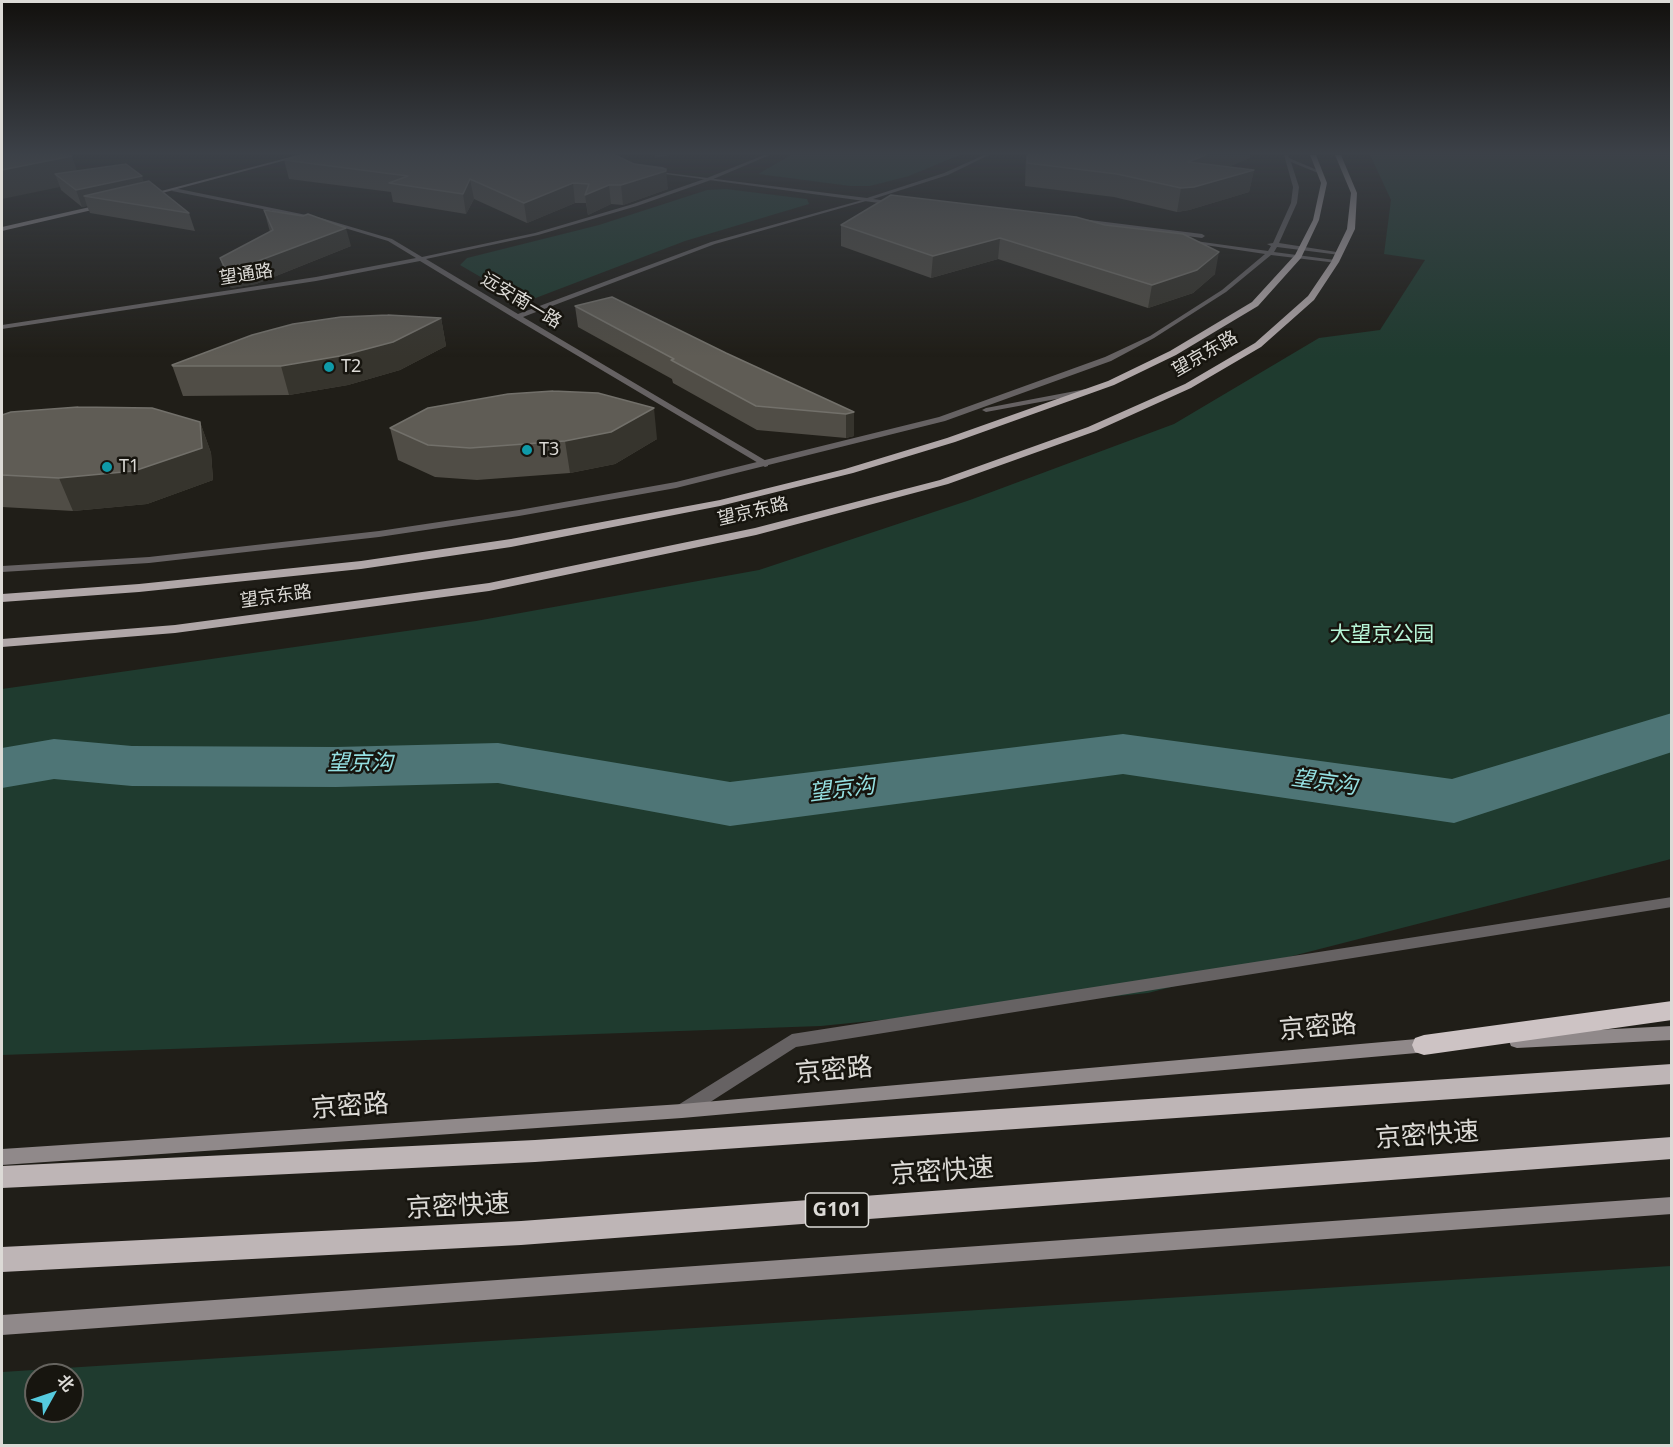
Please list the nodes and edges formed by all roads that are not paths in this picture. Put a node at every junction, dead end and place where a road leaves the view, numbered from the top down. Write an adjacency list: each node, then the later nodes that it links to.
1 (30, 223): 10 (main road)
2 (332, 223): 17 (street, 远安南一路)
3 (575, 223): 17 (street, 望通路)
4 (785, 223): 18 (street)
5 (1093, 223): 11 (street)
6 (1283, 223): 14 (street)
7 (1315, 223): 15 (main road, 望京东路)
8 (1352, 223): 16 (main road, 望京东路)
9 (1079, 228): 12 (street)
10 (2, 229)
11 (1212, 237)
12 (1172, 240)
13 (1183, 241): 14 (street)
14 (1270, 247): 15 (street); 21 (street)
15 (1300, 252): 16 (street); 16 (street); 20 (main road, 望京东路)
16 (1338, 257): 25 (main road, 望京东路)
17 (424, 259): 18 (street, 远安南一路); 19 (street, 望通路)
18 (516, 317): 22 (street, 远安南一路)
19 (2, 327)
20 (1094, 390): 21 (street); 24 (main road, 望京东路)
21 (942, 419): 22 (street)
22 (765, 464): 23 (street)
23 (2, 568)
24 (2, 598)
25 (2, 643)
26 (1671, 903): 31 (street)
27 (1671, 1010): 29 (highway)
28 (1671, 1033): 29 (main road, 京密路)
29 (1424, 1045): 31 (main road, 京密路)
30 (1671, 1074): 34 (highway, 京密快速)
31 (682, 1112): 33 (main road, 京密路)
32 (1671, 1148): 36 (highway, 京密快速 / G101)
33 (2, 1157)
34 (2, 1177)
35 (1671, 1204): 37 (main road)
36 (2, 1260)
37 (2, 1325)

